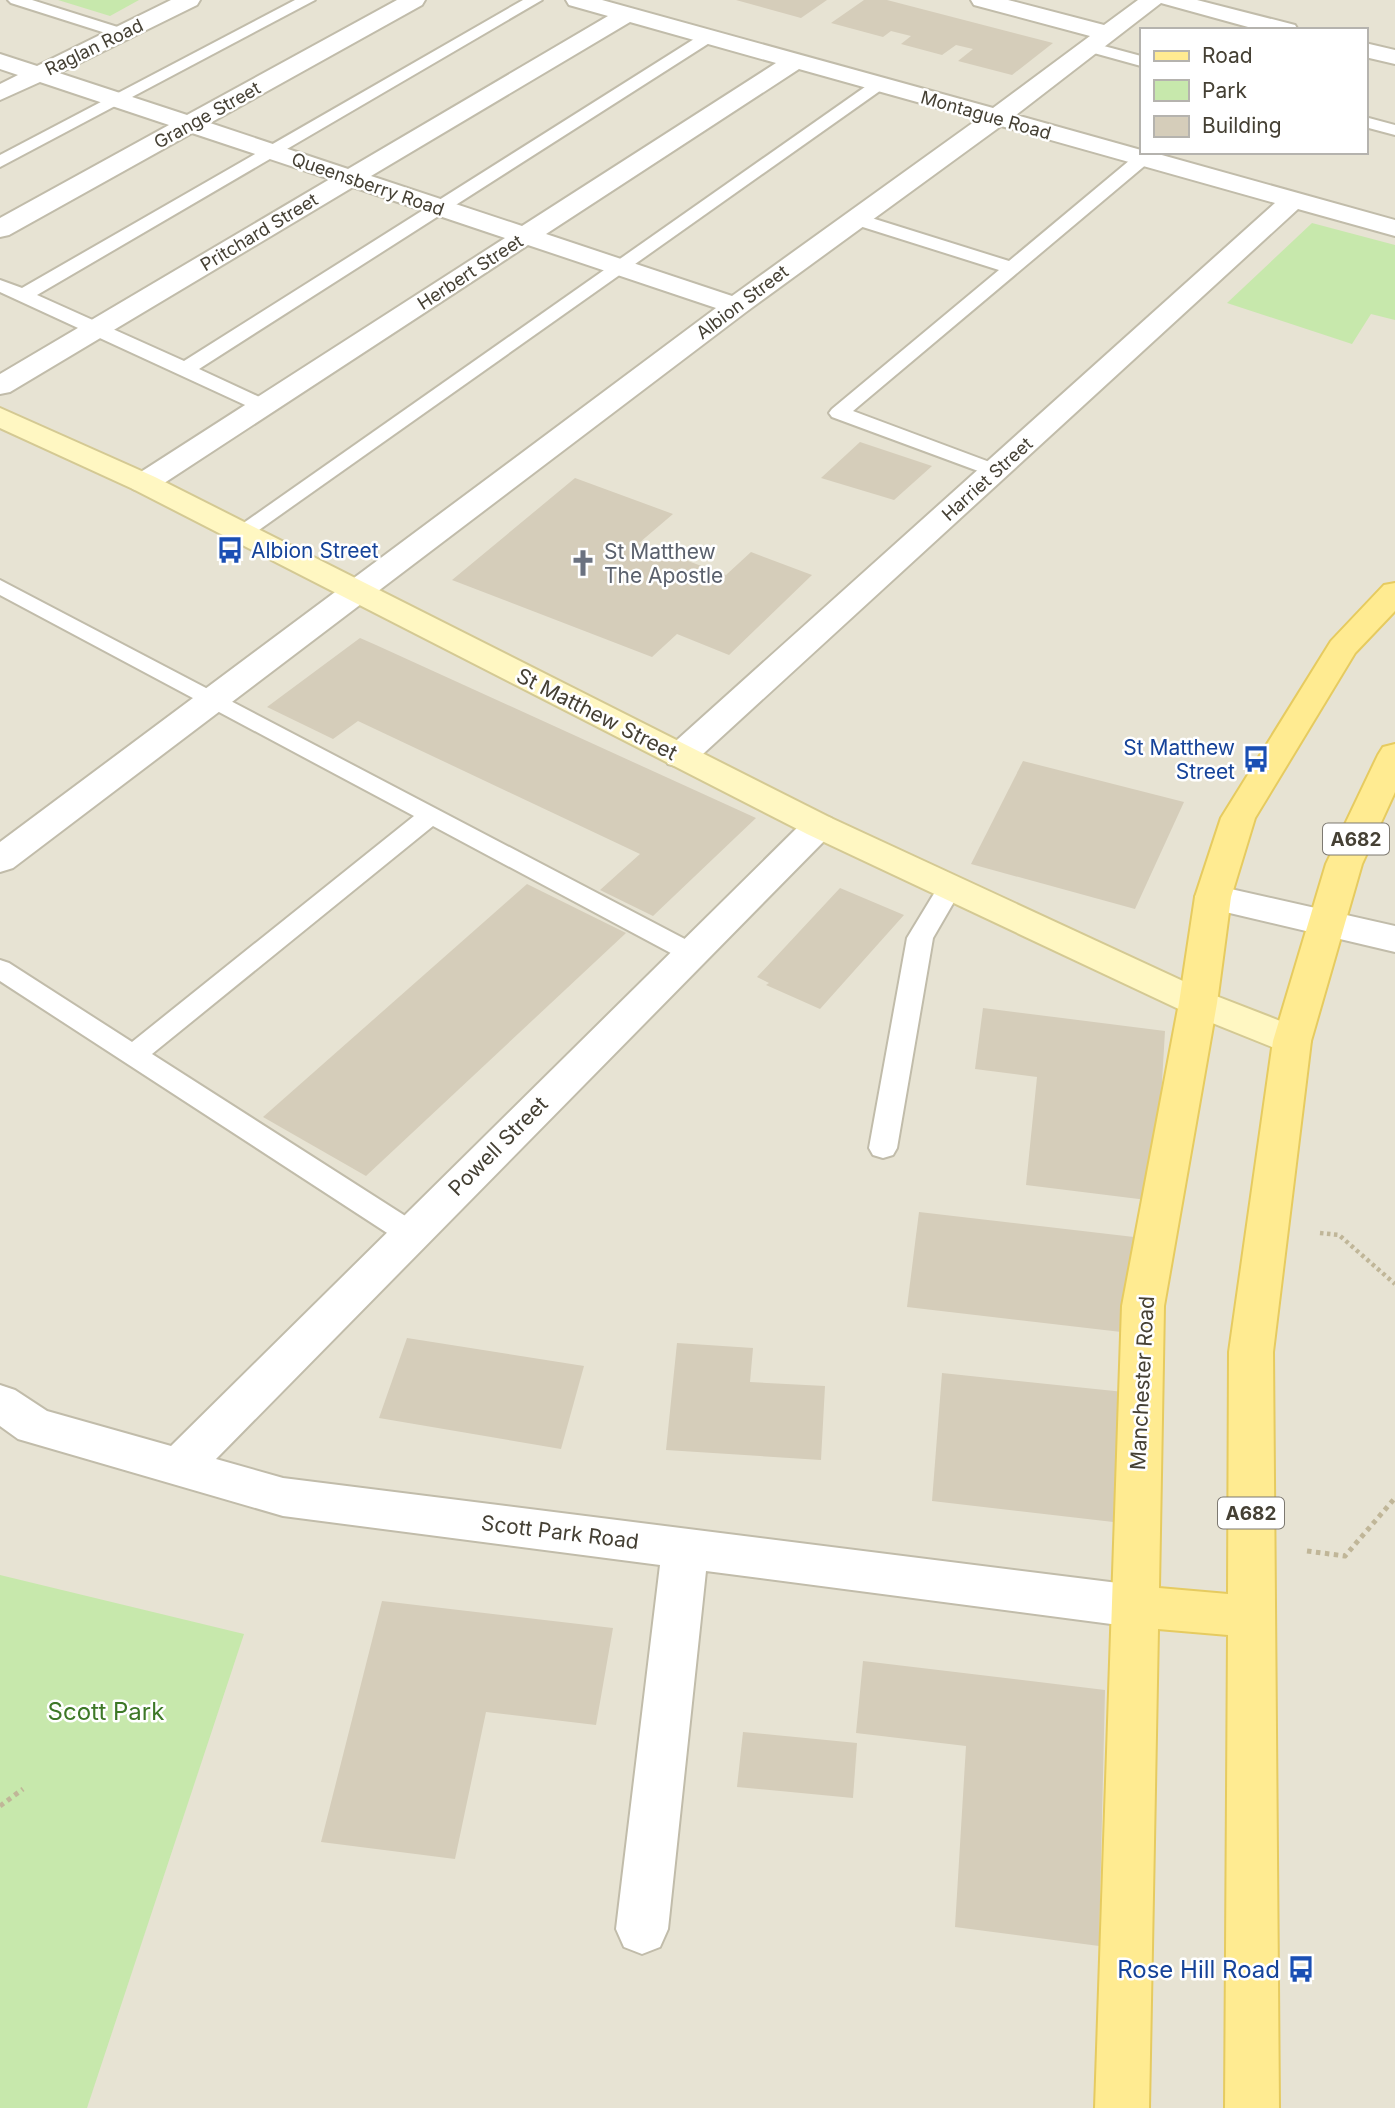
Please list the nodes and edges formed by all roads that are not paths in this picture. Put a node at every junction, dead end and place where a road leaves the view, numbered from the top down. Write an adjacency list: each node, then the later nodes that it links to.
1 (16, 0): 12 (lane)
2 (189, 0): 12 (street, Raglan Road)
3 (307, 0): 23 (lane)
4 (414, 0): 25 (street, Grange Street)
5 (534, 0): 28 (lane)
6 (577, 0): 10 (street, Montague Road)
7 (982, 0): 14 (street)
8 (1152, 0): 14 (street, Albion Street)
9 (1170, 0): 11 (street)
10 (627, 14): 13 (street, Montague Road); 32 (street, Pritchard Street)
11 (1279, 28)
12 (121, 33): 20 (street, Raglan Road)
13 (708, 37): 18 (street, Montague Road); 34 (lane)
14 (1098, 40): 19 (lane); 24 (street, Albion Street)
15 (1367, 50): 16 (street)
16 (1395, 57)
17 (0, 61): 20 (street, Queensberry Road)
18 (796, 61): 21 (street, Montague Road); 38 (street, Herbert Street)
19 (1140, 61)
20 (39, 74): 22 (street, Raglan Road); 23 (street, Queensberry Road)
21 (878, 85): 24 (street, Montague Road); 39 (lane)
22 (0, 93)
23 (121, 100): 25 (street, Queensberry Road); 31 (lane)
24 (996, 118): 29 (street, Montague Road); 35 (street, Albion Street)
25 (191, 123): 28 (street, Queensberry Road); 37 (street, Grange Street)
26 (1367, 123): 27 (lane)
27 (1395, 130)
28 (270, 150): 32 (street, Queensberry Road); 42 (lane)
29 (1137, 153): 40 (lane)
30 (1140, 154): 33 (street, Montague Road)
31 (0, 162)
32 (350, 178): 34 (street, Queensberry Road); 44 (street, Pritchard Street)
33 (1292, 201): 36 (street, Montague Road); 49 (street, Harriet Street)
34 (437, 207): 38 (street, Queensberry Road); 45 (lane)
35 (856, 219): 40 (lane); 43 (street, Albion Street)
36 (1395, 228)
37 (0, 229)
38 (526, 236): 39 (street, Queensberry Road); 47 (street, Herbert Street)
39 (616, 267): 43 (street, Queensberry Road); 51 (lane)
40 (1011, 268): 49 (lane)
41 (0, 285): 42 (lane)
42 (23, 295): 44 (lane)
43 (736, 306): 54 (street, Albion Street)
44 (97, 328): 45 (lane); 46 (street, Pritchard Street)
45 (185, 369): 47 (lane)
46 (0, 386)
47 (262, 406): 50 (street, Herbert Street)
48 (0, 417): 50 (main road, St Matthew Street)
49 (996, 471): 57 (street, Harriet Street)
50 (144, 483): 51 (main road, St Matthew Street)
51 (242, 534): 54 (main road, St Matthew Street)
52 (0, 586): 55 (lane)
53 (1395, 592): 62 (main road, Manchester Road)
54 (358, 593): 55 (street, Albion Street); 57 (main road, St Matthew Street)
55 (214, 701): 58 (lane); 60 (street, Albion Street)
56 (1395, 755): 63 (main road, A682)
57 (680, 757): 59 (main road, St Matthew Street)
58 (431, 815): 65 (lane); 69 (lane)
59 (819, 826): 61 (main road, St Matthew Street); 65 (street, Powell Street)
60 (0, 860)
61 (950, 888): 67 (main road, St Matthew Street); 70 (lane)
62 (1213, 897): 63 (street); 67 (main road, Manchester Road)
63 (1326, 925): 64 (street); 68 (main road, A682)
64 (1395, 939)
65 (691, 953): 71 (street, Powell Street)
66 (0, 969): 69 (lane)
67 (1198, 1003): 68 (main road, St Matthew Street); 75 (main road, Manchester Road)
68 (1292, 1041): 76 (main road, A682)
69 (133, 1055): 71 (lane)
70 (883, 1148)
71 (411, 1234): 73 (street, Powell Street)
72 (0, 1403): 73 (street, Scott Park Road)
73 (178, 1468): 74 (street, Scott Park Road)
74 (685, 1548): 75 (street, Scott Park Road); 77 (street)
75 (1134, 1606): 76 (main road); 78 (main road, Manchester Road)
76 (1251, 1617): 79 (main road, A682)
77 (642, 1929)
78 (1122, 2108)
79 (1252, 2108)

